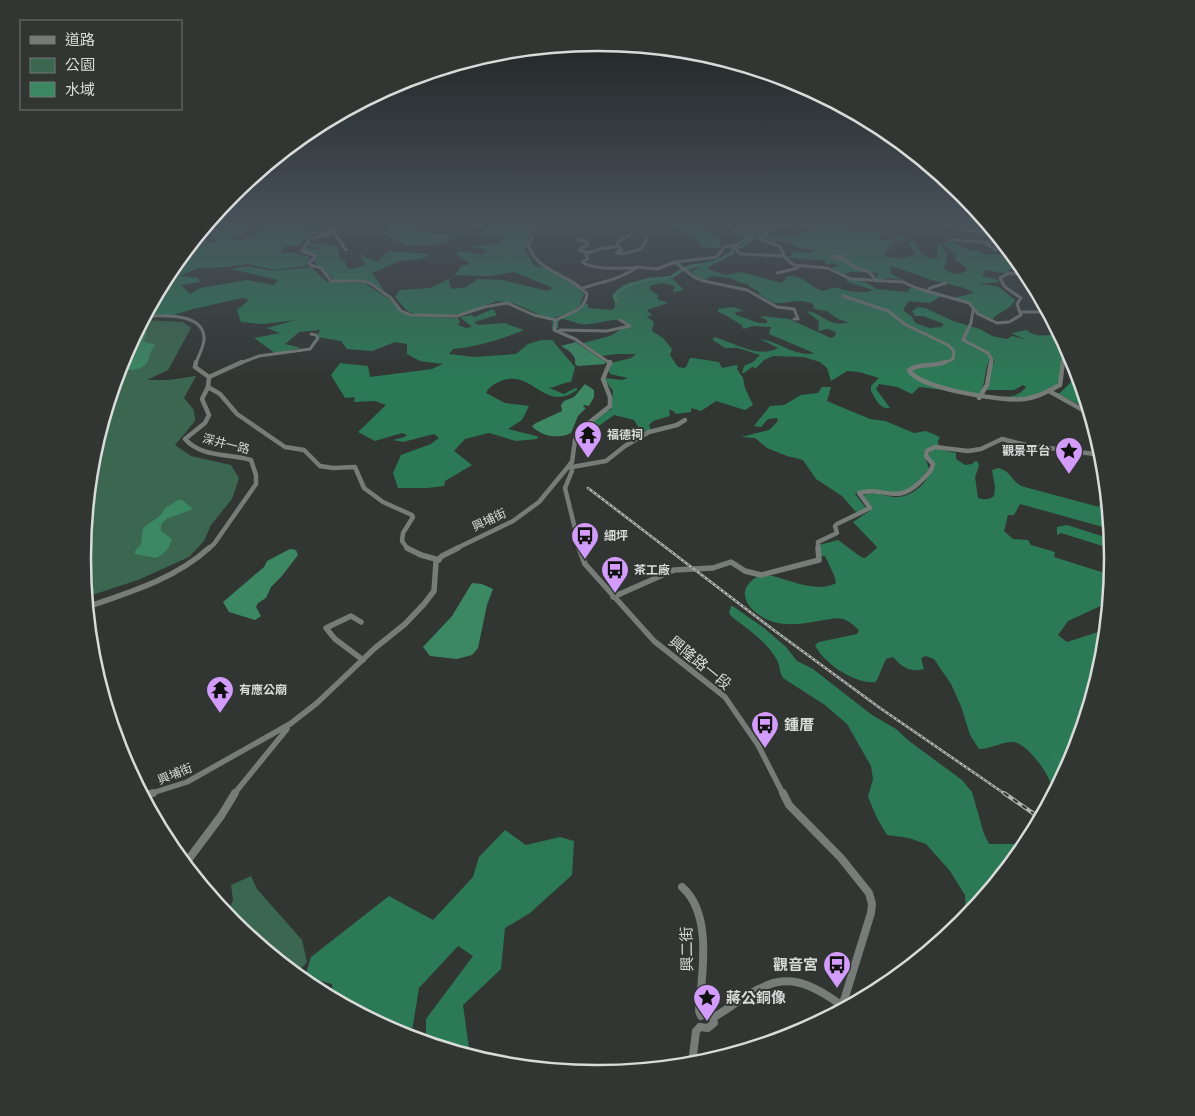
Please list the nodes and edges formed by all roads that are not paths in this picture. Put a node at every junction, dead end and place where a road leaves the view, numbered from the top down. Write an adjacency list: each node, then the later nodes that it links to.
1 (326, 274): 18 (street)
2 (563, 274): 10 (street)
3 (630, 274): 10 (street)
4 (690, 274): 17 (street)
5 (839, 274): 8 (street)
6 (874, 274): 8 (street)
7 (1009, 274): 14 (street)
8 (877, 281): 11 (street)
9 (946, 283): 11 (street)
10 (583, 288): 18 (street)
11 (928, 291): 13 (street)
12 (843, 296): 26 (street)
13 (973, 310): 14 (street); 26 (street)
14 (1020, 312): 15 (street)
15 (1040, 312)
16 (153, 316): 23 (street, 深井一路)
17 (794, 319)
18 (556, 320): 20 (street)
19 (620, 320): 20 (street)
20 (554, 330): 30 (street, 興埔街)
21 (311, 334): 23 (street)
22 (1063, 358): 25 (street)
23 (208, 377): 24 (street, 深井一路)
24 (208, 387): 31 (street); 33 (street, 深井一路)
25 (1049, 391): 26 (street); 27 (street)
26 (979, 398)
27 (1081, 409)
28 (685, 420): 30 (street)
29 (1094, 454): 32 (street)
30 (571, 468): 31 (street, 興埔街); 32 (street, 興隆路一段)
31 (438, 560): 35 (street, 興埔街)
32 (613, 597): 40 (street, 興隆路一段)
33 (93, 605)
34 (361, 622): 35 (street)
35 (363, 660): 36 (street, 興埔街)
36 (290, 724): 37 (street, 興埔街); 38 (street)
37 (150, 794)
38 (189, 858)
39 (682, 886): 42 (street, 興二街)
40 (843, 1001)
41 (837, 1004): 43 (street)
42 (701, 1016): 43 (street); 44 (street)
43 (713, 1018): 44 (street)
44 (700, 1027): 45 (street)
45 (693, 1055)

